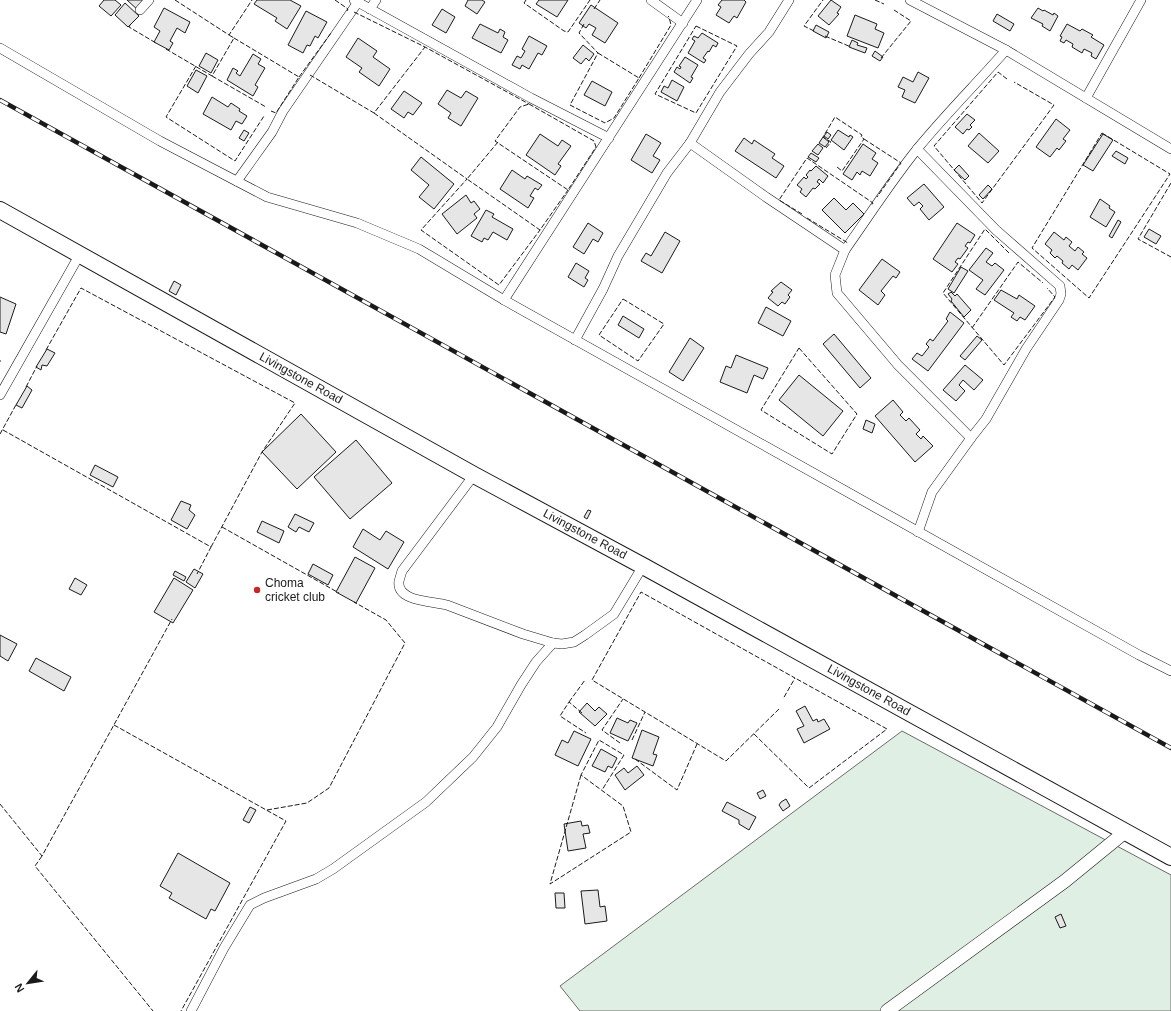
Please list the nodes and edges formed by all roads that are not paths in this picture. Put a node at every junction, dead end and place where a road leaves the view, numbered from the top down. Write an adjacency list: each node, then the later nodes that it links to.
1 (150, 0): 10 (street)
2 (376, 0): 9 (street)
3 (651, 0): 11 (street)
4 (697, 0): 11 (street)
5 (790, 0): 16 (street)
6 (910, 0): 13 (street)
7 (1140, 0): 14 (street)
8 (356, 1): 9 (street); 19 (street)
9 (370, 9): 15 (street)
10 (140, 10)
11 (683, 23): 15 (street)
12 (0, 48): 19 (street)
13 (1006, 50): 14 (street); 17 (street)
14 (1086, 98): 18 (street)
15 (609, 138): 23 (street)
16 (690, 143): 21 (street); 24 (street)
17 (917, 149): 21 (street); 26 (street)
18 (1171, 149)
19 (237, 181): 23 (street)
20 (0, 210): 22 (highway, Livingstone Road)
21 (845, 250): 26 (street)
22 (80, 254): 25 (street); 27 (highway, Livingstone Road)
23 (504, 300): 24 (street)
24 (575, 340): 28 (street)
25 (0, 394)
26 (971, 438): 28 (street)
27 (474, 475): 29 (highway, Livingstone Road); 30 (street)
28 (918, 532): 31 (street)
29 (643, 566): 30 (street); 32 (highway, Livingstone Road)
30 (552, 643): 34 (street)
31 (1171, 672)
32 (1125, 832): 33 (highway, Livingstone Road); 35 (main road)
33 (1171, 857)
34 (192, 1011)
35 (886, 1011)

